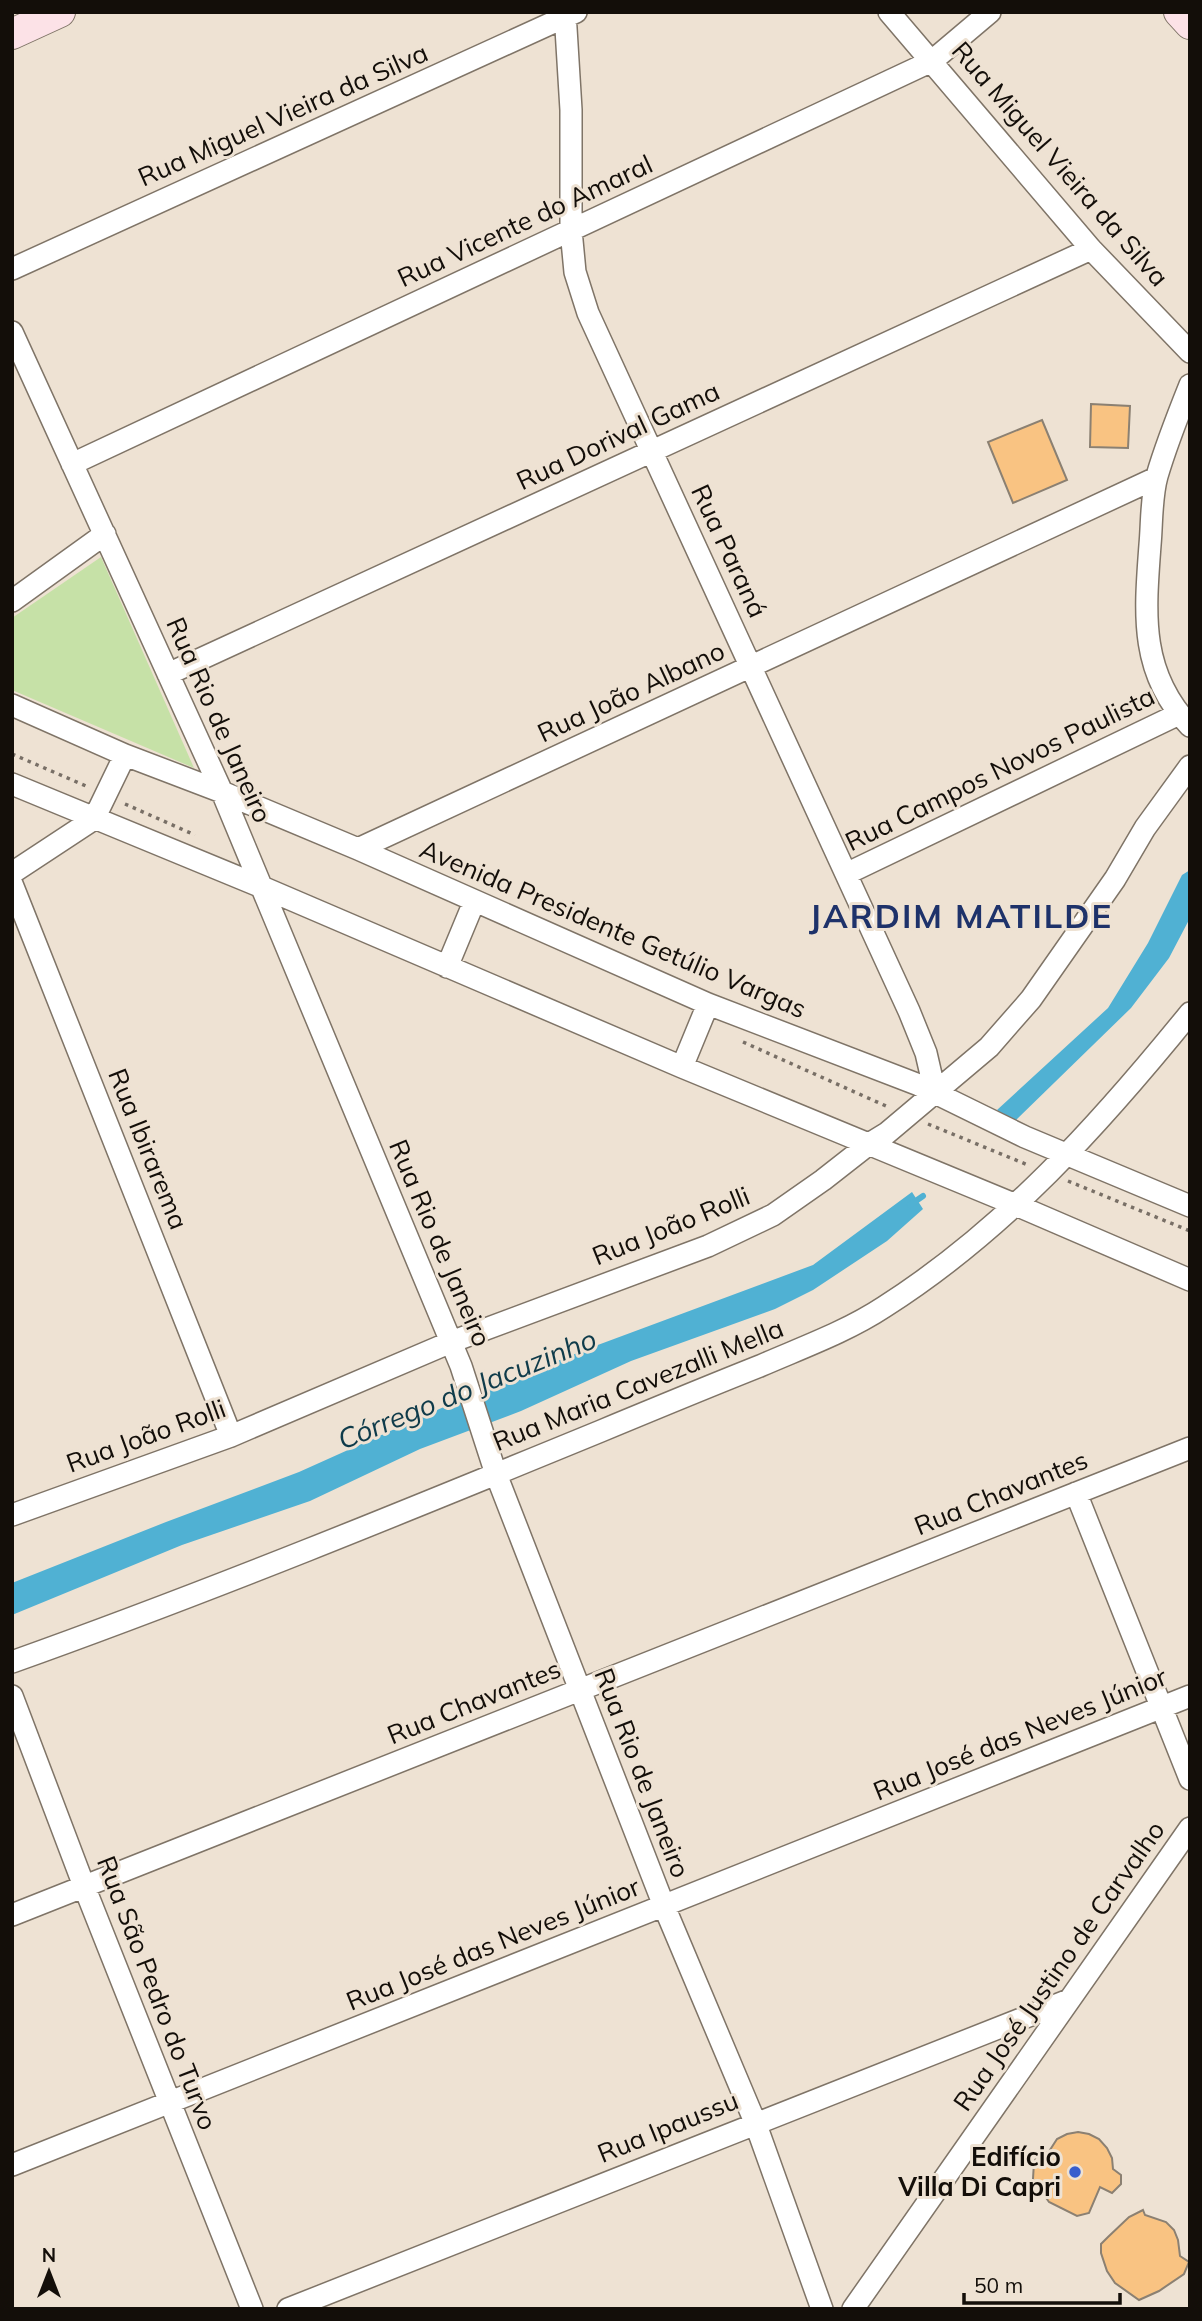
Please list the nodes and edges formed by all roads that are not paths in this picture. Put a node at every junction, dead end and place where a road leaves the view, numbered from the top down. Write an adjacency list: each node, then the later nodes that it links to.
1 (60, 12): 7 (street)
2 (889, 12): 8 (street, Rua Miguel Vieira da Silva)
3 (990, 12): 8 (street, Rua Vicente do Amaral)
4 (1179, 12): 6 (street)
5 (569, 14): 9 (street, Rua Paraná); 11 (street, Rua Miguel Vieira da Silva)
6 (1190, 24)
7 (12, 34)
8 (932, 61): 9 (street, Rua Vicente do Amaral); 10 (street, Rua Miguel Vieira da Silva)
9 (571, 230): 15 (street, Rua Paraná); 16 (street, Rua Vicente do Amaral)
10 (1091, 249): 13 (street, Rua Miguel Vieira da Silva); 15 (street, Rua Dorival Gama)
11 (12, 269)
12 (12, 332): 16 (street, Rua Rio de Janeiro)
13 (1190, 352)
14 (1190, 385): 17 (street)
15 (652, 452): 20 (street, Rua Paraná); 21 (street, Rua Dorival Gama)
16 (72, 464): 18 (street, Rua Rio de Janeiro)
17 (1156, 478): 20 (street, Rua João Albano); 23 (street)
18 (105, 534): 19 (street); 21 (street, Rua Rio de Janeiro)
19 (12, 601)
20 (752, 666): 29 (street, Rua João Albano); 31 (street, Rua Paraná)
21 (169, 674): 27 (street, Rua Rio de Janeiro)
22 (12, 705): 24 (street, Avenida Presidente Getúlio Vargas)
23 (1184, 720): 31 (street, Rua Campos Novos Paulista)
24 (125, 755): 27 (street, Avenida Presidente Getúlio Vargas); 28 (street)
25 (1190, 766): 39 (street, Rua João Rolli)
26 (12, 784): 28 (street)
27 (222, 792): 29 (street, Avenida Presidente Getúlio Vargas); 33 (street, Rua Rio de Janeiro)
28 (94, 819): 30 (street); 33 (street)
29 (358, 849): 34 (street, Avenida Presidente Getúlio Vargas)
30 (12, 873)
31 (846, 874): 39 (street, Rua Paraná)
32 (12, 884): 46 (street, Rua Ibirarema)
33 (262, 887): 35 (street); 45 (street, Rua Rio de Janeiro)
34 (474, 902): 35 (street); 36 (street, Avenida Presidente Getúlio Vargas)
35 (447, 967): 38 (street)
36 (708, 1004): 38 (street); 39 (street, Avenida Presidente Getúlio Vargas)
37 (1190, 1013): 41 (street, Rua Maria Cavezalli Mella)
38 (682, 1068): 40 (street)
39 (935, 1092): 40 (street, Rua João Rolli); 41 (street, Avenida Presidente Getúlio Vargas)
40 (869, 1144): 42 (street); 45 (street, Rua João Rolli)
41 (1067, 1155): 42 (street, Rua Maria Cavezalli Mella); 43 (street, Avenida Presidente Getúlio Vargas)
42 (1016, 1205): 44 (street); 48 (street, Rua Maria Cavezalli Mella)
43 (1190, 1206)
44 (1190, 1280)
45 (451, 1342): 46 (street, Rua João Rolli); 48 (street, Rua Rio de Janeiro)
46 (231, 1436): 50 (street, Rua João Rolli)
47 (1190, 1448): 49 (street, Rua Chavantes)
48 (496, 1474): 51 (street, Rua Maria Cavezalli Mella); 52 (street, Rua Rio de Janeiro)
49 (1076, 1493): 52 (street, Rua Chavantes); 55 (street)
50 (13, 1513)
51 (12, 1662)
52 (580, 1690): 58 (street, Rua Chavantes); 59 (street, Rua Rio de Janeiro)
53 (12, 1696): 58 (street, Rua São Pedro do Turvo)
54 (1190, 1696): 55 (street, Rua José das Neves Júnior)
55 (1161, 1707): 56 (street); 59 (street, Rua José das Neves Júnior)
56 (1190, 1779)
57 (1190, 1828): 61 (street, Rua José Justino de Carvalho)
58 (84, 1886): 60 (street, Rua Chavantes); 62 (street, Rua São Pedro do Turvo)
59 (664, 1906): 62 (street, Rua José das Neves Júnior); 63 (street, Rua Rio de Janeiro)
60 (12, 1915)
61 (1069, 2000): 63 (street, Rua Ipaussu); 68 (street, Rua José Justino de Carvalho)
62 (169, 2103): 64 (street, Rua José das Neves Júnior); 65 (street, Rua São Pedro do Turvo)
63 (755, 2122): 66 (street, Rua Ipaussu); 67 (street, Rua Rio de Janeiro)
64 (12, 2165)
65 (252, 2309)
66 (288, 2309)
67 (822, 2309)
68 (853, 2309)

